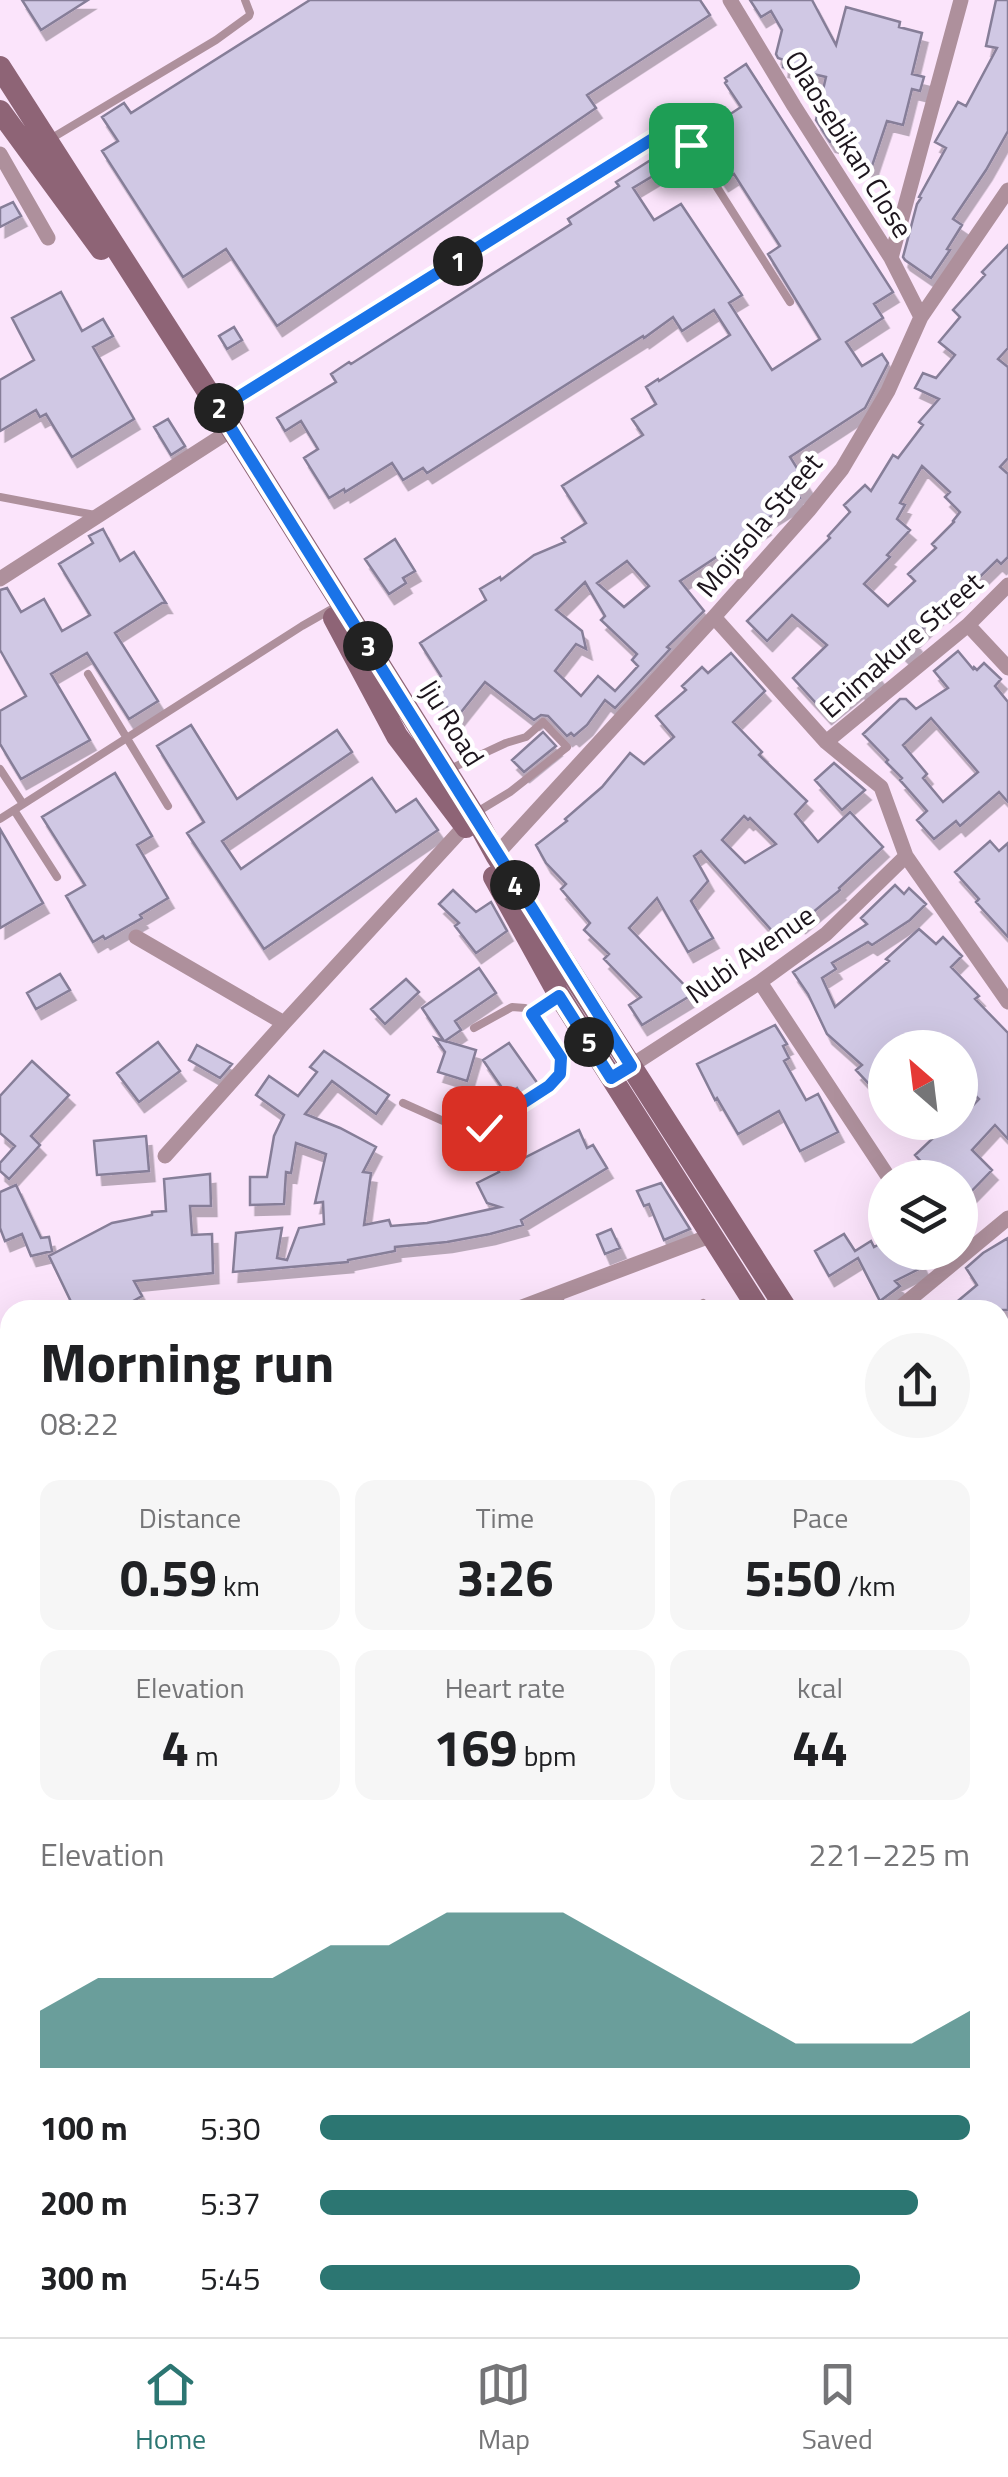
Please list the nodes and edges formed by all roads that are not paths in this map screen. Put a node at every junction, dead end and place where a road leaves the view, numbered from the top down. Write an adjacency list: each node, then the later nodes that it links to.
1 (245, 0): 6 (lane)
2 (730, 0): 10 (street, Olaosebikan Close)
3 (962, 0): 10 (street)
4 (0, 67): 6 (main road, Iju Road)
5 (0, 111): 14 (main road, Iju Road)
6 (48, 140): 13 (main road, Iju Road)
7 (0, 154): 9 (street)
8 (1008, 190): 12 (street, Mojisola Street)
9 (48, 238)
10 (891, 258): 12 (street, Olaosebikan Close)
11 (790, 302): 13 (lane)
12 (922, 317): 20 (street, Mojisola Street)
13 (219, 409): 27 (main road, Iju Road)
14 (228, 432): 16 (street); 19 (main road, Iju Road)
15 (0, 498): 16 (lane)
16 (100, 516): 17 (street)
17 (0, 580)
18 (1008, 585): 21 (street, Enimakure Street)
19 (330, 610): 24 (lane); 31 (main road, Iju Road)
20 (714, 617): 25 (street); 32 (street, Mojisola Street)
21 (968, 624): 22 (street); 25 (street, Enimakure Street)
22 (1008, 668)
23 (88, 674): 24 (lane)
24 (127, 738): 28 (lane); 29 (lane)
25 (826, 742): 33 (street)
26 (0, 769): 29 (lane)
27 (446, 770): 31 (main road, Iju Road); 31 (lane)
28 (168, 806)
29 (18, 807): 30 (lane); 34 (lane)
30 (0, 819)
31 (470, 820): 32 (main road, Iju Road); 37 (main road, Iju Road); 40 (street)
32 (496, 854): 42 (main road, Iju Road)
33 (906, 856): 36 (street, Nubi Avenue); 38 (street)
34 (57, 878)
35 (136, 937): 40 (street)
36 (760, 982): 42 (street, Nubi Avenue); 45 (street)
37 (559, 996): 39 (lane); 42 (main road, Iju Road)
38 (1008, 1002)
39 (532, 1014): 41 (lane); 43 (lane)
40 (284, 1023): 44 (street)
41 (474, 1028)
42 (621, 1072): 47 (main road, Iju Road); 54 (main road, Iju Road)
43 (403, 1103)
44 (166, 1156)
45 (877, 1160)
46 (1008, 1218): 48 (street)
47 (710, 1236): 50 (street); 53 (main road, Iju Road)
48 (978, 1243)
49 (946, 1270): 55 (street)
50 (557, 1294): 51 (street); 52 (lane)
51 (541, 1300)
52 (560, 1300)
53 (752, 1300)
54 (780, 1300)
55 (910, 1300)

